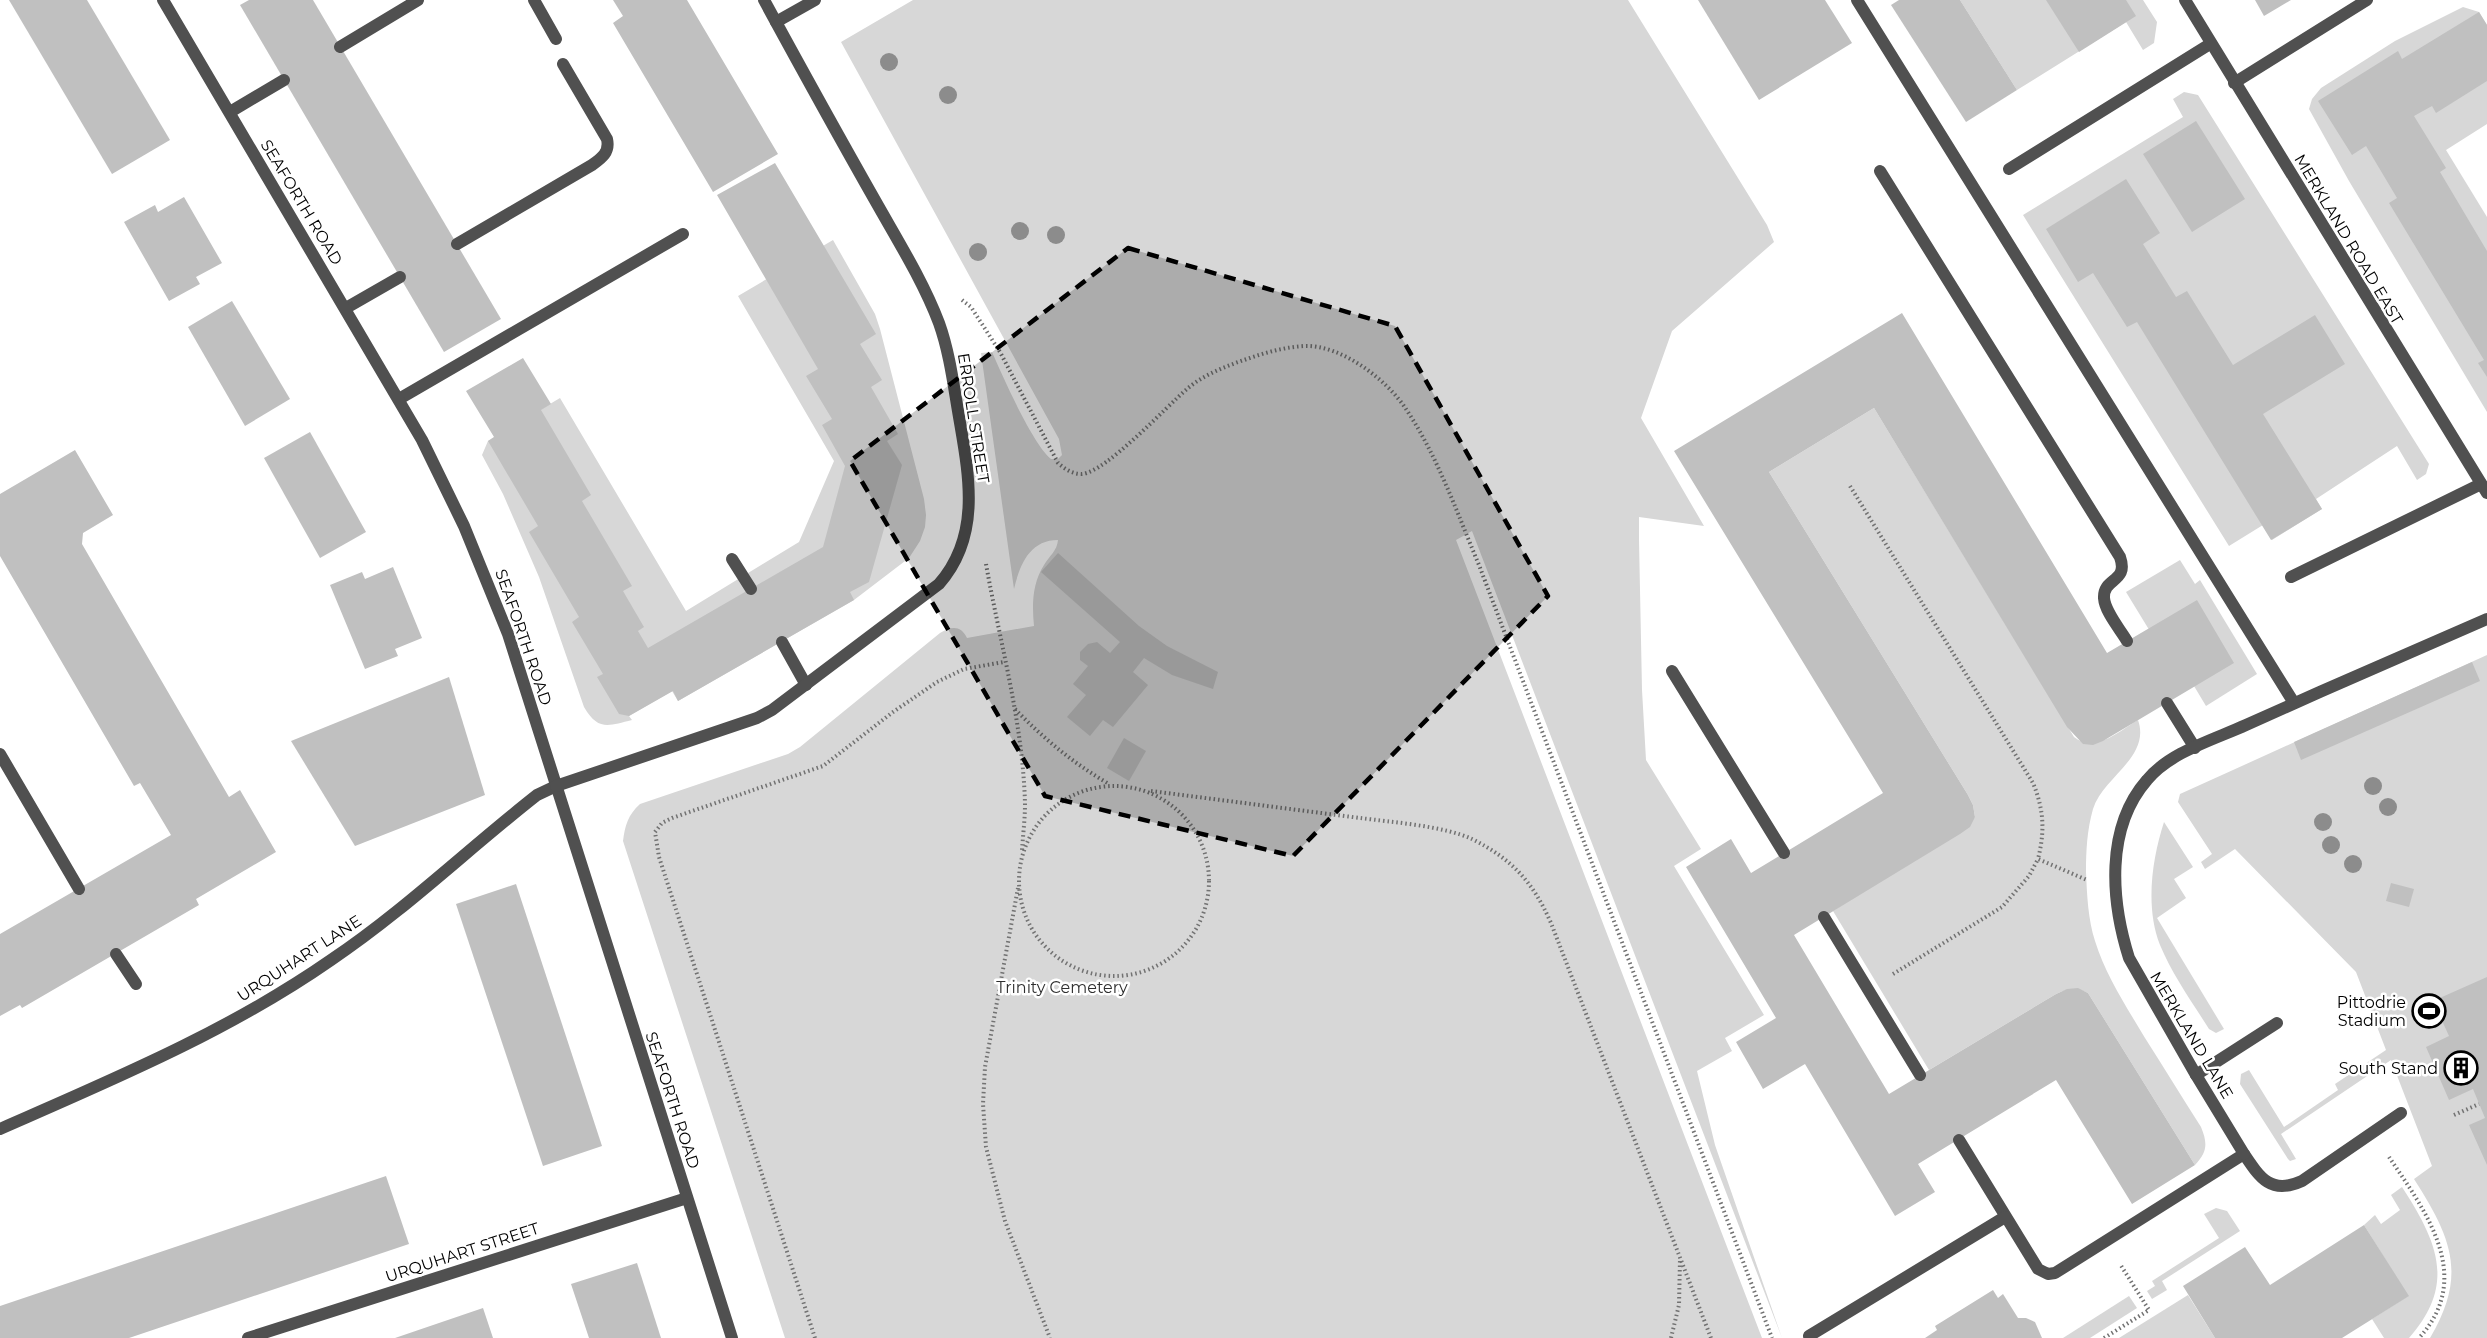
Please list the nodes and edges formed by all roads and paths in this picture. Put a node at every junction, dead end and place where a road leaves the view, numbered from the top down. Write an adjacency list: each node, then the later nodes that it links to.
1 (163, 0): 16 (street, SEAFORTH ROAD)
2 (418, 0): 12 (street)
3 (534, 0): 10 (street)
4 (764, 0): 9 (street, ERROLL STREET)
5 (815, 0): 9 (street)
6 (1857, 0): 38 (street)
7 (2184, 0): 11 (street, MERKLAND ROAD EAST)
8 (2367, 0): 15 (street)
9 (776, 22): 36 (street, ERROLL STREET)
10 (556, 39)
11 (2210, 44): 15 (street, MERKLAND ROAD EAST); 17 (street)
12 (340, 47)
13 (563, 64): 20 (street)
14 (284, 80): 16 (street)
15 (2234, 83): 26 (street, MERKLAND ROAD EAST)
16 (230, 112): 23 (street, SEAFORTH ROAD)
17 (2009, 170)
18 (1880, 171): 32 (street)
19 (683, 234): 24 (street)
20 (458, 243)
21 (400, 277): 23 (street)
22 (953, 293): 76 (path)
23 (346, 308): 24 (street, SEAFORTH ROAD)
24 (399, 399): 43 (street, SEAFORTH ROAD)
25 (1850, 486): 47 (path)
26 (2484, 489): 28 (street)
27 (732, 559): 29 (street)
28 (2291, 577)
29 (750, 589)
30 (2487, 619): 38 (street, MERKLAND LANE)
31 (998, 633): 34 (path)
32 (2127, 641)
33 (782, 642): 36 (street)
34 (1004, 662): 39 (path); 72 (path)
35 (1672, 671): 45 (street)
36 (806, 685): 43 (street, ERROLL STREET)
37 (2167, 703): 40 (street)
38 (2295, 703): 40 (street, MERKLAND LANE)
39 (1014, 709): 42 (path); 46 (path)
40 (2195, 748): 50 (street, MERKLAND LANE)
41 (0, 754): 49 (street)
42 (1109, 784): 44 (path); 46 (path)
43 (556, 786): 61 (street, URQUHART LANE); 65 (street, SEAFORTH ROAD)
44 (1152, 791): 48 (path); 68 (path)
45 (1784, 853)
46 (1021, 855): 48 (path)
47 (2038, 859): 50 (path); 54 (path)
48 (1018, 884): 73 (path)
49 (79, 889)
50 (2116, 892): 57 (street, MERKLAND LANE)
51 (1824, 917): 54 (street)
52 (116, 954): 53 (street)
53 (136, 984)
54 (1868, 990): 56 (street)
55 (2277, 1023): 57 (street)
56 (1920, 1075)
57 (2196, 1076): 64 (street, MERKLAND LANE)
58 (2479, 1104): 60 (path)
59 (2402, 1113): 62 (street, MERKLAND LANE)
60 (2454, 1115)
61 (0, 1129)
62 (2373, 1133): 64 (street, MERKLAND LANE); 78 (path)
63 (1959, 1140): 66 (street)
64 (2244, 1154): 67 (street)
65 (687, 1198): 70 (street, URQUHART STREET); 71 (street, SEAFORTH ROAD)
66 (2005, 1217): 67 (street); 69 (street)
67 (2105, 1241): 77 (path)
68 (1680, 1255): 74 (path); 75 (path)
69 (1809, 1336)
70 (248, 1338)
71 (732, 1338)
72 (815, 1338)
73 (1050, 1338)
74 (1671, 1338)
75 (1711, 1338)
76 (1772, 1338)
77 (2104, 1338)
78 (2419, 1338)

